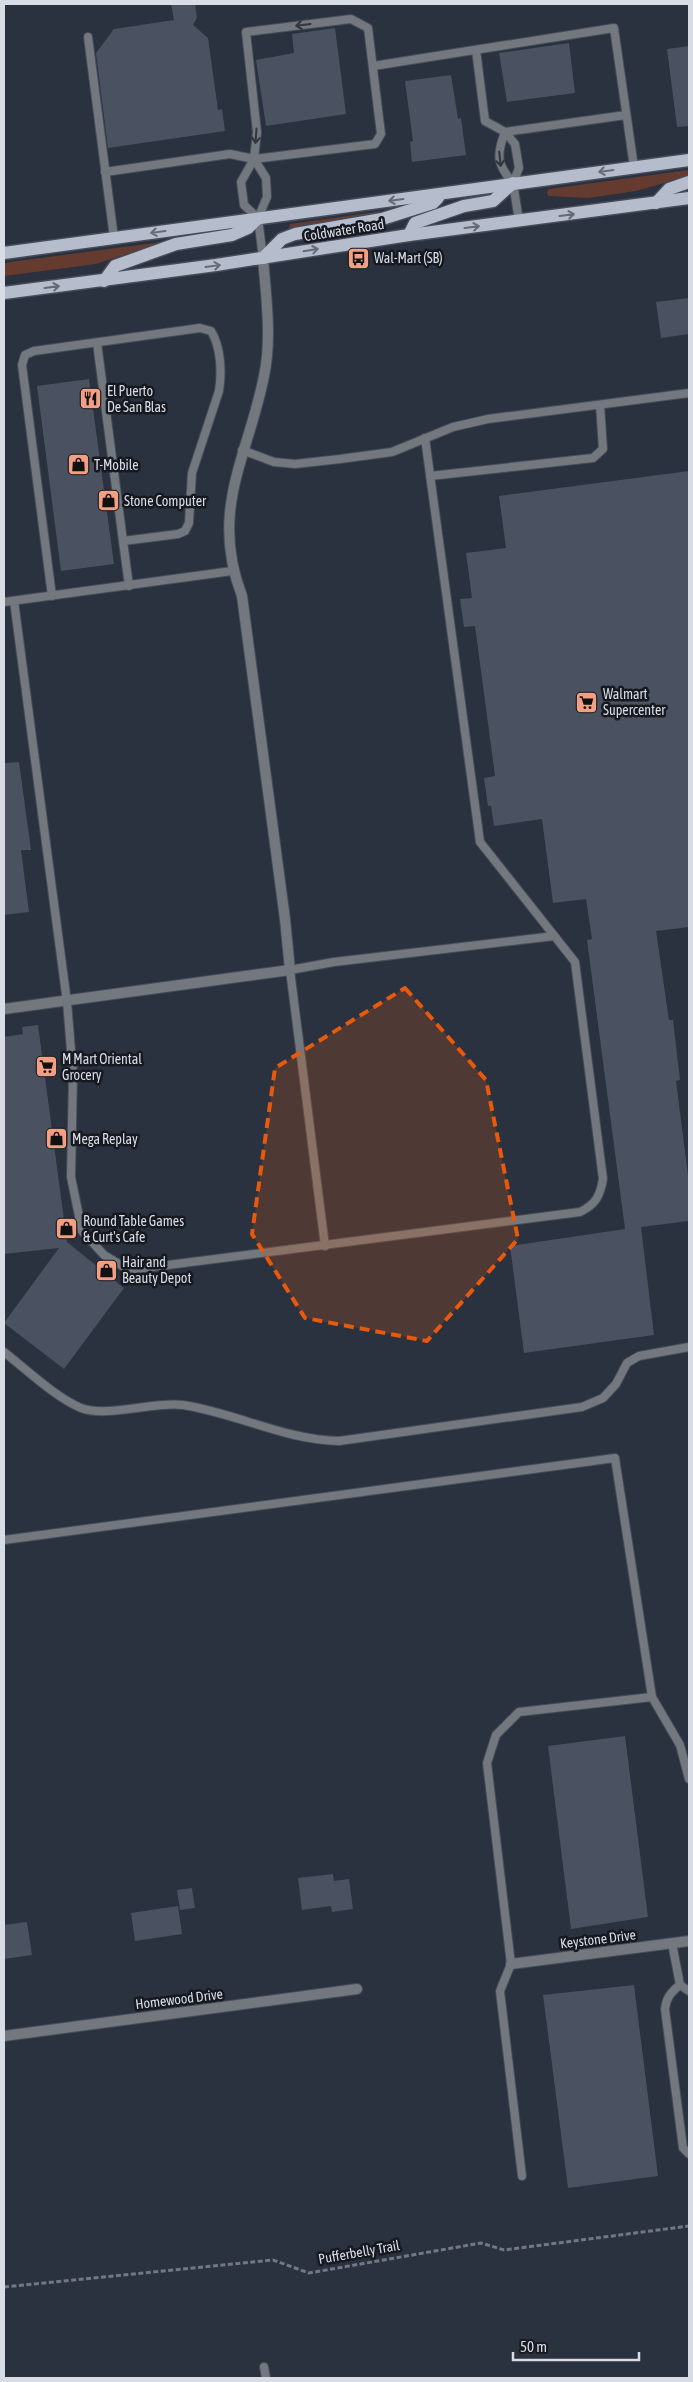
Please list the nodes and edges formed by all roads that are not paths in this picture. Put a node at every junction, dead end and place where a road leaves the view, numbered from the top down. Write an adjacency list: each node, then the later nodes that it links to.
1 (88, 37): 9 (lane)
2 (476, 50): 3 (lane); 4 (lane); 5 (lane)
3 (373, 66): 6 (lane); 6 (lane, one-way to 6)
4 (626, 115): 5 (lane); 8 (lane)
5 (505, 132): 11 (lane, one-way to 11); 11 (lane)
6 (254, 159): 9 (lane); 15 (lane); 15 (lane)
7 (689, 160): 8 (main road, Coldwater Road)
8 (634, 167): 11 (main road, Coldwater Road, one-way to 11)
9 (105, 172): 18 (lane)
10 (689, 182): 14 (main road)
11 (513, 183): 12 (main road, Coldwater Road); 16 (lane); 17 (main road)
12 (442, 194): 15 (main road, Coldwater Road, one-way to 15); 20 (main road)
13 (689, 198): 14 (main road, Coldwater Road)
14 (656, 202): 16 (main road, Coldwater Road, one-way to 14)
15 (258, 218): 18 (main road, Coldwater Road, one-way to 18); 20 (lane); 21 (main road)
16 (519, 221): 17 (main road, Coldwater Road, one-way to 16)
17 (409, 235): 20 (main road, Coldwater Road, one-way to 17)
18 (114, 238): 19 (main road, Coldwater Road)
19 (4, 253)
20 (263, 258): 21 (main road, Coldwater Road, one-way to 20); 27 (street)
21 (104, 280): 22 (main road, Coldwater Road, one-way to 21)
22 (4, 293)
23 (97, 342): 29 (lane); 29 (lane); 32 (lane)
24 (689, 393): 25 (lane)
25 (600, 405): 26 (lane); 28 (lane)
26 (425, 438): 27 (lane); 28 (lane)
27 (242, 450): 30 (street)
28 (430, 476): 35 (lane)
29 (123, 541): 31 (lane)
30 (232, 571): 31 (lane); 36 (street)
31 (129, 586): 32 (lane)
32 (52, 596): 33 (lane)
33 (14, 600): 34 (lane); 37 (lane)
34 (4, 602)
35 (554, 936): 36 (lane); 39 (lane)
36 (290, 970): 37 (street); 39 (lane)
37 (67, 1002): 38 (street); 39 (lane)
38 (4, 1010)
39 (325, 1246)
40 (689, 1347): 41 (lane)
41 (4, 1352)
42 (4, 1540): 43 (lane)
43 (652, 1697): 44 (lane); 47 (lane)
44 (689, 1779)
45 (689, 1941): 46 (street, Keystone Drive)
46 (672, 1943): 47 (street, Keystone Drive); 48 (lane)
47 (511, 1964): 53 (lane)
48 (680, 1985): 50 (lane); 52 (lane)
49 (357, 1989): 51 (street, Homewood Drive)
50 (689, 1991)
51 (4, 2036)
52 (689, 2154)
53 (522, 2176)
54 (264, 2367): 55 (lane)
55 (266, 2378)

